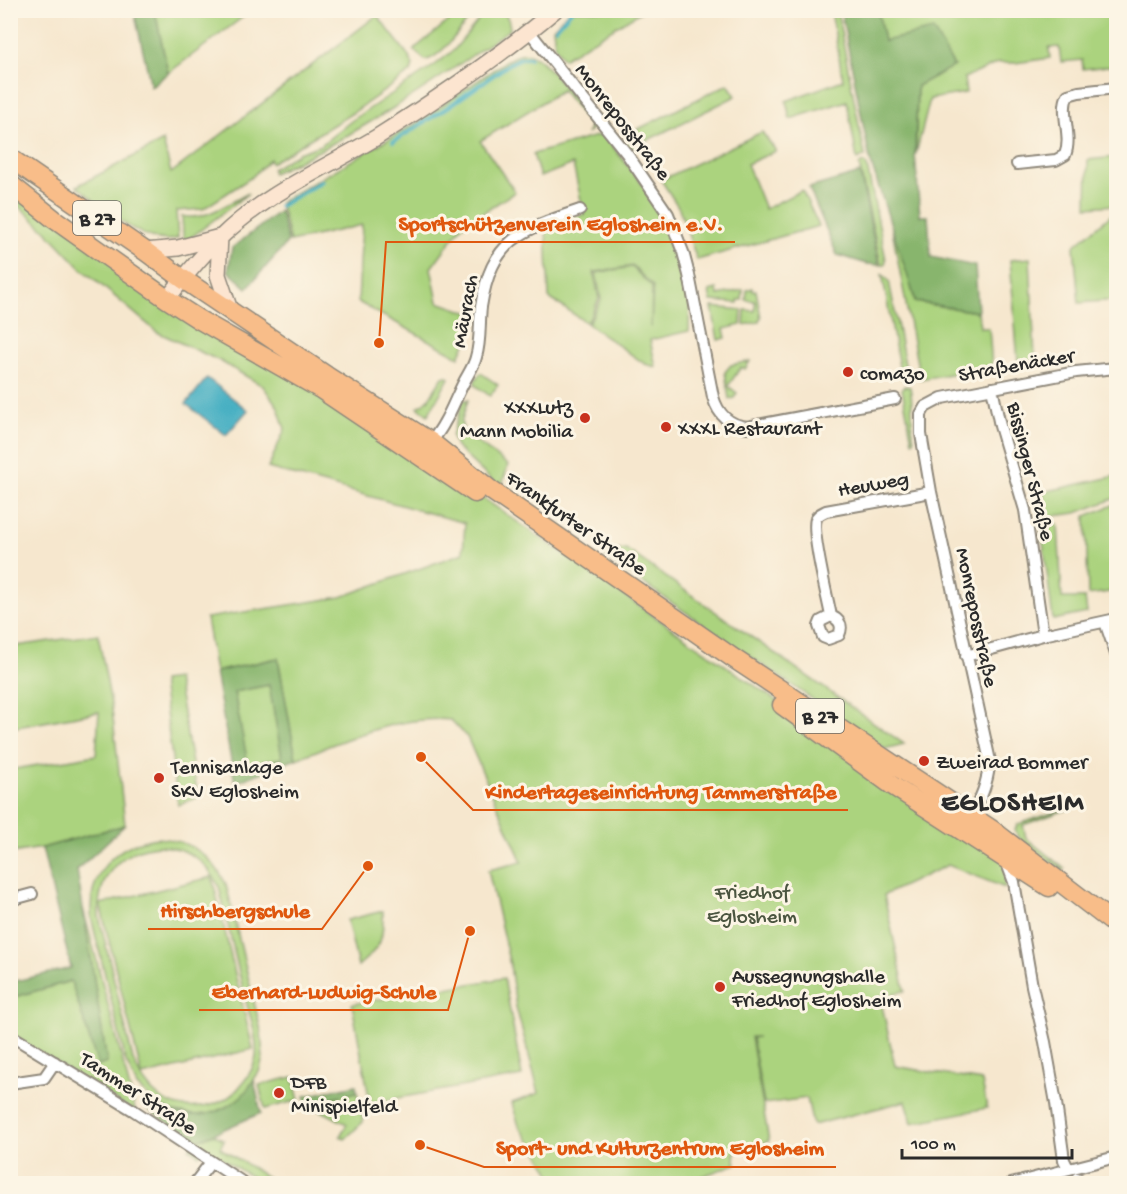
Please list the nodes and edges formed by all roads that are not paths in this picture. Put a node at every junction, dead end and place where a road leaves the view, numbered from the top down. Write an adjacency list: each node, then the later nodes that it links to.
1 (555, 10): 2 (main road)
2 (529, 31): 8 (main road); 15 (street, Monreposstraße)
3 (1116, 88): 5 (street)
4 (10, 158): 9 (main road, Frankfurter Straße / B 27)
5 (1017, 164)
6 (10, 184): 11 (main road, Frankfurter Straße / B 27)
7 (580, 210): 17 (street, Mäurach)
8 (220, 237): 9 (main road); 10 (main road); 12 (main road)
9 (145, 250): 10 (main road, Frankfurter Straße / B 27)
10 (183, 279): 11 (main road); 12 (main road, Frankfurter Straße / B 27)
11 (167, 299): 17 (main road, Frankfurter Straße / B 27)
12 (230, 310): 17 (main road, Frankfurter Straße / B 27)
13 (1116, 368): 14 (street, Straßenäcker)
14 (992, 388): 16 (street, Straßenäcker); 22 (street, Bissinger Straße)
15 (895, 399)
16 (925, 407): 18 (street, Monreposstraße)
17 (427, 449): 25 (main road, Frankfurter Straße / B 27)
18 (931, 492): 19 (street, Heuweg); 24 (street, Monreposstraße)
19 (831, 616)
20 (1116, 619): 21 (street)
21 (1105, 622): 22 (street); 23 (street)
22 (1043, 635): 24 (street)
23 (1116, 654)
24 (966, 656): 25 (street, Monreposstraße)
25 (966, 823): 26 (main road, Frankfurter Straße / B 27); 29 (main road, Frankfurter Straße / B 27)
26 (1006, 859): 30 (main road, Frankfurter Straße / B 27); 36 (street)
27 (32, 894): 28 (street)
28 (10, 900)
29 (1116, 925)
30 (1116, 938)
31 (10, 1035): 32 (street, Tammer Straße)
32 (56, 1062): 33 (street); 35 (street, Tammer Straße)
33 (10, 1083)
34 (1116, 1157): 36 (street)
35 (211, 1162): 37 (street); 38 (street, Tammer Straße)
36 (1068, 1168): 39 (street)
37 (194, 1184)
38 (245, 1184)
39 (1011, 1184)

